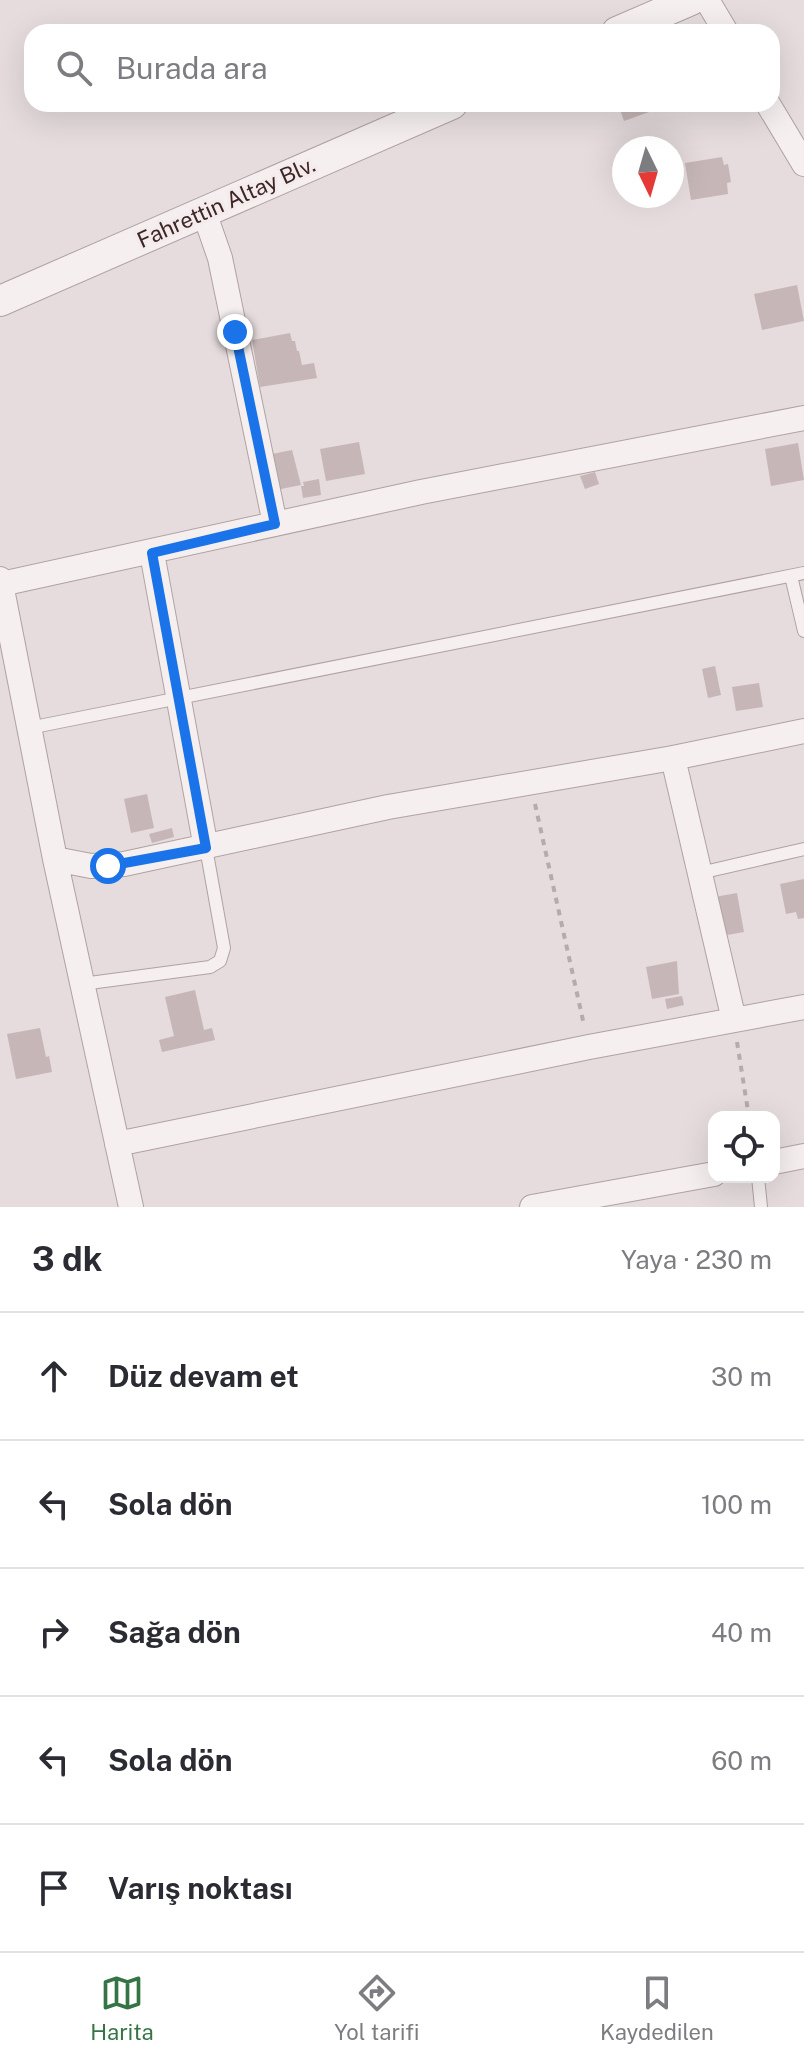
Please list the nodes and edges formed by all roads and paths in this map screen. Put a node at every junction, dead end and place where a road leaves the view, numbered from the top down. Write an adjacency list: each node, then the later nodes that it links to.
1 (691, 0): 3 (street)
2 (707, 0): 4 (street)
3 (636, 24)
4 (721, 24)
5 (434, 112): 8 (street, Fahrettin Altay Blv.)
6 (773, 112): 7 (street)
7 (804, 164)
8 (204, 212): 9 (street, Fahrettin Altay Blv.); 11 (street)
9 (0, 301)
10 (804, 418): 11 (street)
11 (275, 524): 12 (street)
12 (152, 553): 14 (street); 16 (street)
13 (797, 575): 15 (lane); 16 (lane)
14 (1, 582): 17 (street)
15 (804, 631)
16 (178, 696): 17 (lane); 21 (street)
17 (29, 728): 23 (street)
18 (804, 731): 19 (street)
19 (673, 758): 20 (street); 24 (street)
20 (530, 781): 21 (street); 28 (path)
21 (206, 848): 23 (street); 25 (lane)
22 (804, 849): 24 (lane)
23 (55, 859): 25 (street)
24 (700, 873): 27 (street)
25 (82, 984): 30 (street)
26 (804, 1007): 27 (street)
27 (734, 1020): 28 (street); 29 (path)
28 (589, 1047): 30 (street)
29 (748, 1111)
30 (117, 1144): 36 (street)
31 (804, 1156): 32 (street)
32 (780, 1161)
33 (708, 1175): 35 (street)
34 (759, 1183): 37 (lane)
35 (549, 1206)
36 (131, 1207)
37 (761, 1207)

